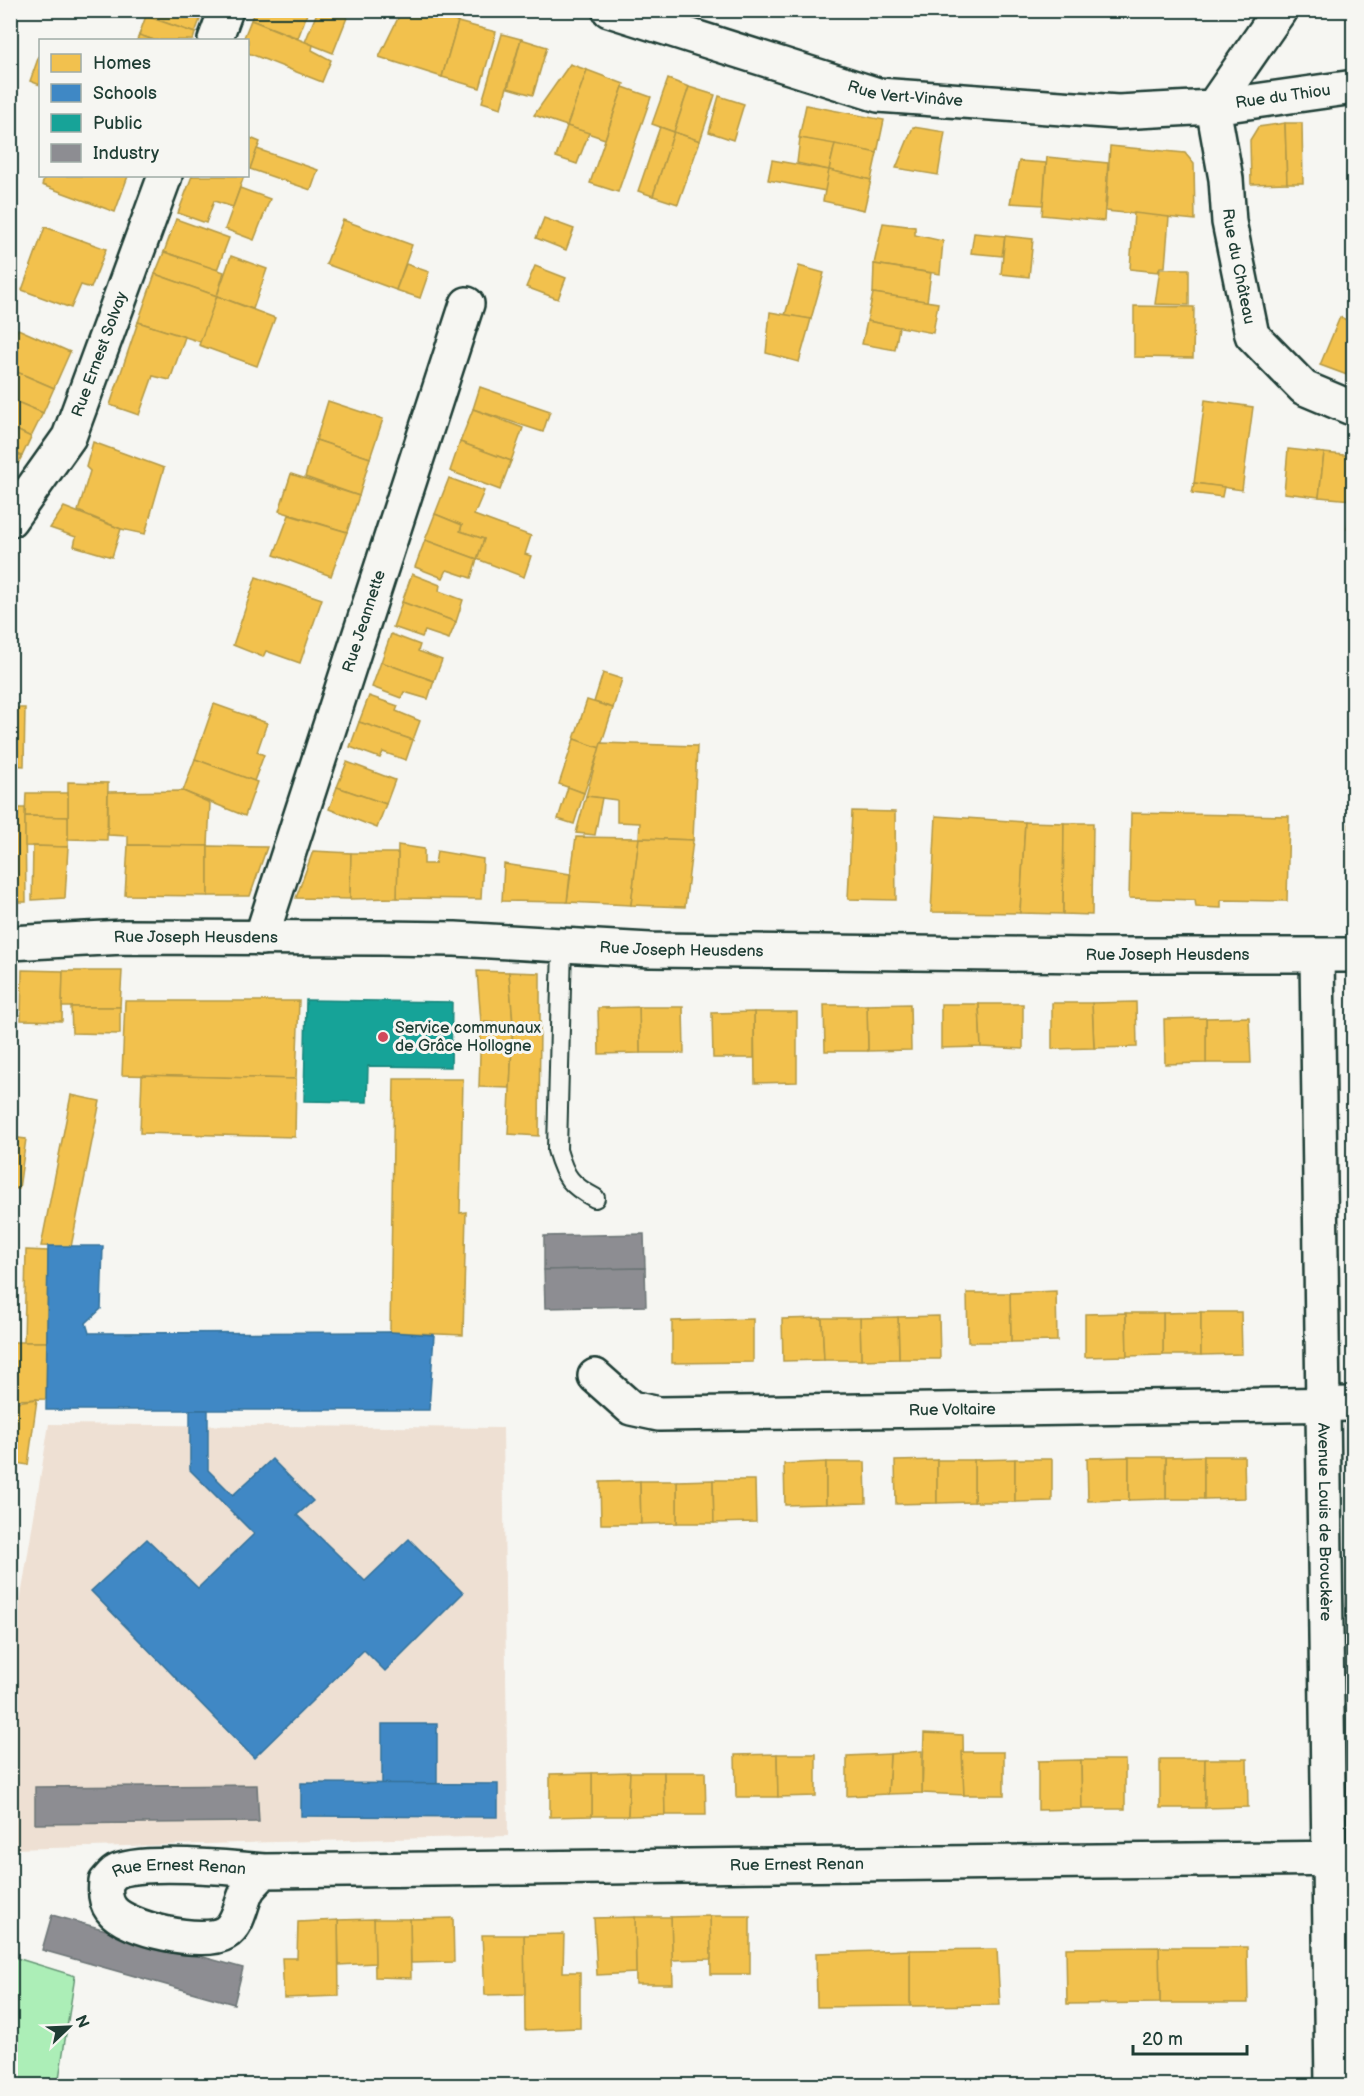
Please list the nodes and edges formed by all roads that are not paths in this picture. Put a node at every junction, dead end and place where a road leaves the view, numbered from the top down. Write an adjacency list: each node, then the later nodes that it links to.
1 (226, 10): 4 (street)
2 (609, 10): 6 (street, Rue Vert-Vinâve)
3 (1280, 10): 6 (street)
4 (215, 39)
5 (1353, 87): 6 (street, Rue du Thiou)
6 (1214, 107): 9 (street, Rue du Château)
7 (165, 177): 10 (street, Rue Ernest Solvay)
8 (467, 304): 11 (street, Rue Jeannette)
9 (1353, 410)
10 (10, 520)
11 (261, 938): 12 (street, Rue Joseph Heusdens); 13 (street, Rue Joseph Heusdens)
12 (10, 943)
13 (562, 945): 15 (street, Rue Joseph Heusdens); 16 (lane)
14 (1353, 955): 15 (street, Rue Joseph Heusdens)
15 (1317, 956): 18 (street, Avenue Louis de Brouckère)
16 (595, 1198)
17 (595, 1376): 18 (street, Rue Voltaire)
18 (1338, 1404): 19 (street, Avenue Louis de Brouckère)
19 (1340, 1858): 20 (street, Rue Ernest Renan); 21 (street, Avenue Louis de Brouckère)
20 (264, 1872)
21 (1332, 2085)

